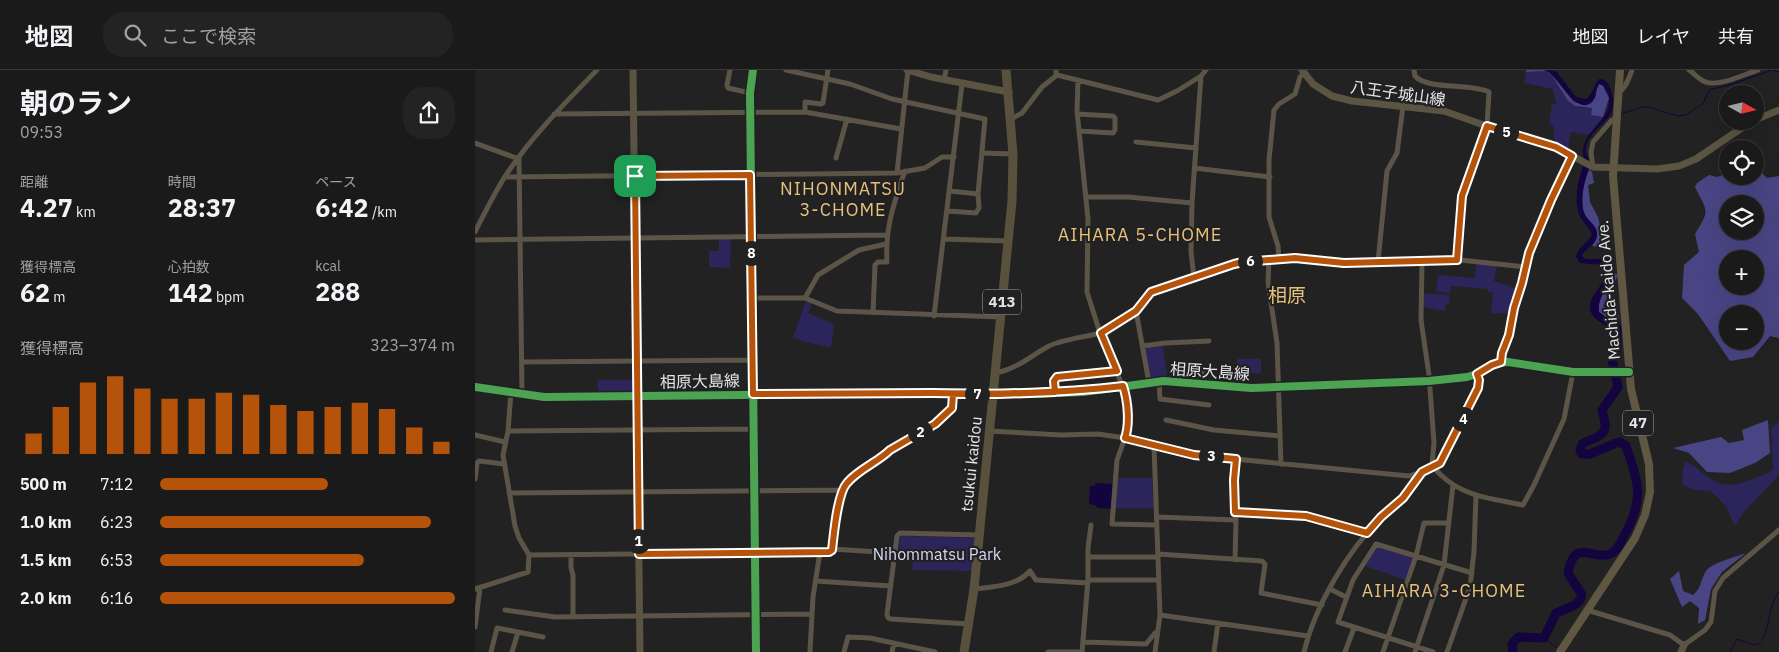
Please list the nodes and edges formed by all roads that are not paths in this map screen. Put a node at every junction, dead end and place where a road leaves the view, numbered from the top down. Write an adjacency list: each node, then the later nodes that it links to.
1 (597, 70): 33 (street)
2 (633, 70): 32 (street)
3 (730, 70): 25 (street)
4 (753, 70): 25 (street)
5 (786, 70): 19 (street)
6 (828, 70): 19 (street)
7 (907, 70): 20 (street); 26 (street)
8 (946, 70): 20 (street)
9 (1006, 70): 23 (highway, tsukui kaidou / 413)
10 (1206, 70): 18 (street)
11 (1414, 70): 39 (street)
12 (1620, 70): 24 (main road, 47)
13 (1632, 70): 24 (street)
14 (1689, 70): 15 (street)
15 (1758, 70)
16 (1303, 71): 27 (street, 八王子城山線); 61 (street)
17 (1057, 73): 21 (street); 38 (street)
18 (1201, 76): 21 (street); 45 (street)
19 (827, 79): 26 (street); 30 (street)
20 (944, 80): 22 (street)
21 (1078, 80): 34 (street)
22 (962, 84): 23 (street); 31 (street)
23 (1009, 92): 38 (highway, tsukui kaidou / 413)
24 (1619, 92): 35 (main road, 47)
25 (749, 93): 29 (street)
26 (905, 102): 31 (street); 40 (street)
27 (1403, 106): 39 (street, 八王子城山線); 79 (street)
28 (1779, 110): 36 (street)
29 (750, 112): 30 (street); 32 (street); 57 (street)
30 (805, 112): 37 (street)
31 (959, 112): 46 (street); 49 (street)
32 (634, 113): 33 (street); 58 (street)
33 (555, 114): 51 (street)
34 (1077, 114): 42 (street); 42 (street)
35 (1617, 116): 52 (street); 54 (main road, 47)
36 (1764, 116)
37 (847, 119): 40 (street); 50 (street)
38 (1011, 119): 47 (highway, tsukui kaidou / 413)
39 (1487, 126): 48 (street, 八王子城山線); 78 (street)
40 (901, 129): 56 (street)
41 (1739, 130): 54 (street)
42 (1079, 131): 64 (street)
43 (475, 142): 51 (street)
44 (1136, 142): 45 (street)
45 (1196, 148): 53 (street)
46 (983, 153): 47 (street); 63 (street)
47 (1013, 154): 74 (highway, tsukui kaidou / 413)
48 (1572, 156): 52 (street, 八王子城山線); 81 (street)
49 (954, 157): 55 (street); 62 (street)
50 (836, 158)
51 (519, 159): 59 (street); 60 (street)
52 (1592, 166): 54 (street)
53 (1195, 168): 61 (street); 65 (street)
54 (1613, 168): 99 (main road, Machida-kaido Ave. / 47)
55 (905, 171): 56 (street); 68 (street)
56 (897, 173): 57 (street)
57 (750, 175): 58 (street); 69 (street)
58 (635, 176): 60 (street); 70 (street)
59 (505, 177): 60 (street); 67 (street)
60 (519, 177): 71 (street)
61 (1270, 177): 76 (street)
62 (950, 191): 63 (street); 66 (street)
63 (977, 194): 66 (street)
64 (1087, 196): 65 (street); 89 (street)
65 (1192, 203): 82 (street)
66 (948, 211): 72 (street)
67 (475, 232)
68 (887, 235): 69 (street); 75 (street)
69 (751, 237): 70 (street); 83 (street)
70 (635, 238): 71 (street); 93 (street)
71 (520, 239): 73 (street); 94 (street)
72 (944, 239): 74 (street); 87 (street)
73 (475, 240)
74 (1008, 241): 88 (highway, tsukui kaidou / 413)
75 (886, 244): 84 (street); 86 (street)
76 (1279, 259): 77 (street); 79 (street)
77 (1269, 260): 82 (street); 108 (street)
78 (1457, 260): 80 (street); 81 (street)
79 (1378, 262): 80 (street)
80 (1422, 262): 102 (street)
81 (1526, 267): 95 (street)
82 (1194, 278): 85 (street)
83 (752, 298): 84 (street); 92 (street)
84 (805, 298): 86 (street)
85 (1136, 311): 89 (street); 91 (street)
86 (873, 313): 87 (street)
87 (934, 316): 88 (street)
88 (1001, 317): 100 (highway, tsukui kaidou / 413)
89 (1101, 333): 97 (street); 100 (street)
90 (1209, 341): 91 (street)
91 (1143, 346): 104 (street)
92 (752, 360): 93 (street); 112 (street)
93 (637, 361): 94 (street); 115 (street)
94 (523, 362): 111 (street)
95 (1501, 362): 98 (street); 101 (street, 相原大島線)
96 (1203, 368): 105 (street)
97 (1117, 371): 107 (street); 110 (street)
98 (1573, 372): 99 (street); 138 (street)
99 (1629, 372): 171 (main road, Machida-kaido Ave. / 47)
100 (995, 373): 114 (highway, tsukui kaidou / 413)
101 (1477, 374): 102 (street, 相原大島線); 130 (street)
102 (1429, 381): 108 (street, 相原大島線); 130 (street)
103 (1159, 382): 104 (street, 相原大島線); 105 (street, 相原大島線); 116 (street)
104 (1149, 383): 107 (street, 相原大島線)
105 (1200, 384): 108 (street, 相原大島線)
106 (475, 386): 109 (street, 相原大島線)
107 (1123, 386): 110 (street, 相原大島線); 124 (street)
108 (1278, 387): 123 (street)
109 (511, 392): 111 (street, 相原大島線); 121 (street)
110 (1055, 392): 114 (street, 相原大島線)
111 (523, 394): 115 (street, 相原大島線)
112 (753, 394): 113 (street, 相原大島線); 115 (street, 相原大島線); 118 (street)
113 (953, 394): 114 (street, 相原大島線); 134 (street)
114 (993, 394): 120 (highway, tsukui kaidou / 413)
115 (637, 396): 119 (street)
116 (1209, 405)
117 (1166, 420): 123 (street)
118 (753, 429): 119 (street); 135 (street)
119 (638, 430): 121 (street); 136 (street)
120 (989, 431): 124 (street); 147 (highway, tsukui kaidou / 413)
121 (508, 432): 125 (street)
122 (475, 435): 125 (street)
123 (1280, 436): 129 (street)
124 (1125, 438): 126 (street); 144 (street)
125 (505, 442): 128 (street)
126 (1154, 446): 127 (street); 140 (street)
127 (1236, 459): 129 (street); 139 (street)
128 (504, 464): 132 (street); 137 (street)
129 (1281, 464): 131 (street)
130 (1433, 468): 131 (street); 133 (street)
131 (1422, 472): 146 (street)
132 (475, 479)
133 (1453, 485): 138 (street); 142 (street)
134 (844, 490): 135 (street); 148 (street)
135 (754, 491): 136 (street); 150 (street)
136 (638, 492): 137 (street); 151 (street)
137 (509, 493): 153 (street)
138 (1475, 495): 160 (street)
139 (1235, 512): 141 (street); 146 (street)
140 (1157, 517): 141 (street); 144 (street)
141 (1236, 520): 158 (street)
142 (1449, 523): 156 (street); 159 (street)
143 (1091, 525): 157 (street)
144 (1157, 525): 155 (street)
145 (1779, 530): 188 (street)
146 (1367, 533): 167 (street)
147 (979, 535): 152 (street); 166 (highway, tsukui kaidou / 413)
148 (832, 548): 149 (street); 152 (street)
149 (820, 552): 150 (street); 162 (street)
150 (755, 553): 151 (street); 173 (street)
151 (639, 554): 154 (street); 175 (street)
152 (895, 554): 164 (street)
153 (529, 555): 154 (street); 165 (street)
154 (571, 555): 176 (street)
155 (1158, 556): 157 (street); 158 (street); 161 (street)
156 (1416, 556): 159 (street); 168 (street); 185 (street)
157 (1088, 557): 163 (street)
158 (1235, 560): 169 (street)
159 (1444, 565): 160 (street); 189 (street)
160 (1472, 574): 207 (street)
161 (1158, 580): 163 (street); 174 (street)
162 (816, 581): 164 (street); 172 (street)
163 (1088, 582): 166 (street); 187 (street)
164 (891, 586): 178 (street)
165 (478, 589): 180 (street)
166 (974, 589): 178 (highway, tsukui kaidou / 413)
167 (1330, 589): 168 (street); 169 (street)
168 (1346, 597): 181 (street)
169 (1322, 605): 183 (street)
170 (505, 610): 176 (street)
171 (1587, 610): 188 (street); 208 (main road, Machida-kaido Ave. / 47)
172 (813, 614): 173 (street); 190 (street)
173 (755, 615): 175 (street); 194 (street)
174 (1160, 615): 177 (street); 179 (street)
175 (639, 616): 176 (street); 193 (street)
176 (573, 617)
177 (1218, 623): 183 (street); 202 (street)
178 (969, 624): 198 (highway, tsukui kaidou / 413)
179 (1158, 625): 187 (street); 201 (street)
180 (475, 627)
181 (1355, 628): 185 (street); 204 (street)
182 (518, 632): 184 (street); 191 (street); 192 (street)
183 (1308, 636): 203 (street)
184 (543, 637)
185 (1388, 638): 189 (street); 205 (street)
186 (893, 642): 195 (street); 196 (street); 197 (street)
187 (1084, 642): 200 (street)
188 (1683, 648)
189 (1416, 650): 206 (street)
190 (811, 651)
191 (491, 652)
192 (512, 652)
193 (640, 652)
194 (756, 652)
195 (844, 652)
196 (892, 652)
197 (935, 652)
198 (964, 652)
199 (1048, 652): 200 (street)
200 (1082, 652)
201 (1155, 652)
202 (1214, 652)
203 (1304, 652)
204 (1345, 652)
205 (1383, 652)
206 (1433, 652)
207 (1447, 652)
208 (1560, 652)

